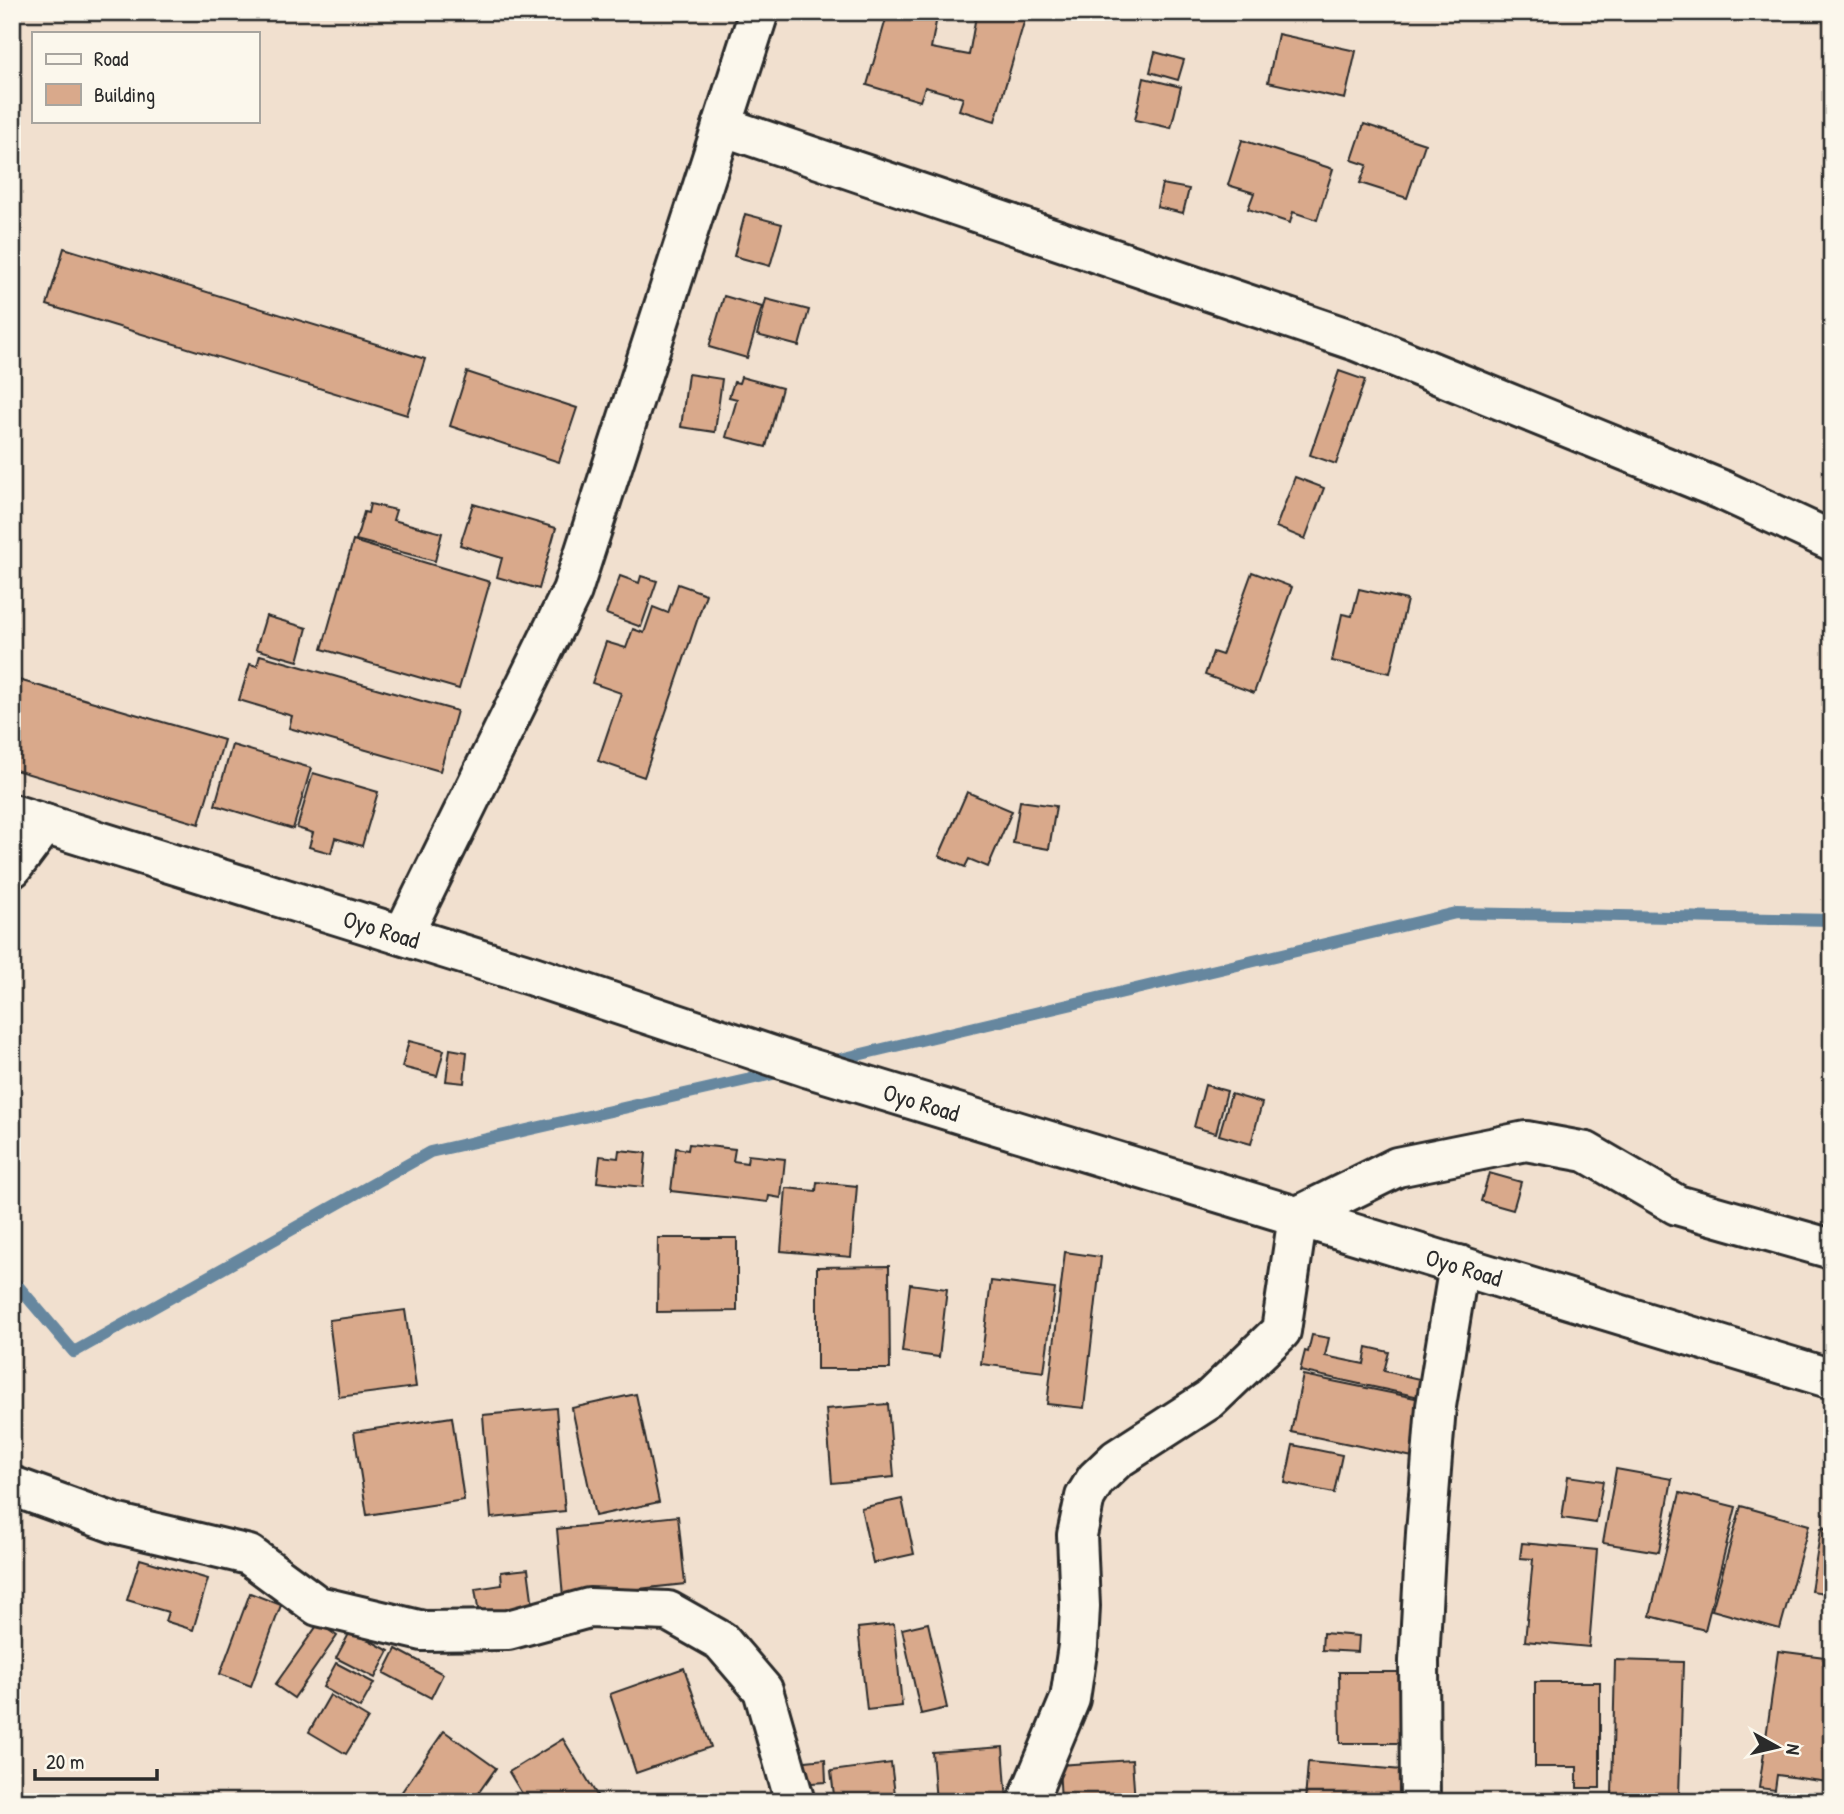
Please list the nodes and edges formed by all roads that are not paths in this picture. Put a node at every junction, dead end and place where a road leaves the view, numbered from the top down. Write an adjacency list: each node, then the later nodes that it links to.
1 (759, 12): 2 (main road)
2 (722, 126): 3 (main road); 6 (main road)
3 (1832, 541)
4 (28, 819): 5 (main road); 6 (main road, Oyo Road)
5 (12, 868)
6 (402, 935): 7 (main road, Oyo Road)
7 (1297, 1216): 8 (main road); 9 (main road, Oyo Road); 13 (main road)
8 (1832, 1249)
9 (1459, 1265): 10 (main road, Oyo Road); 14 (main road)
10 (1832, 1379)
11 (12, 1486): 12 (main road)
12 (795, 1802)
13 (1027, 1802)
14 (1420, 1802)

